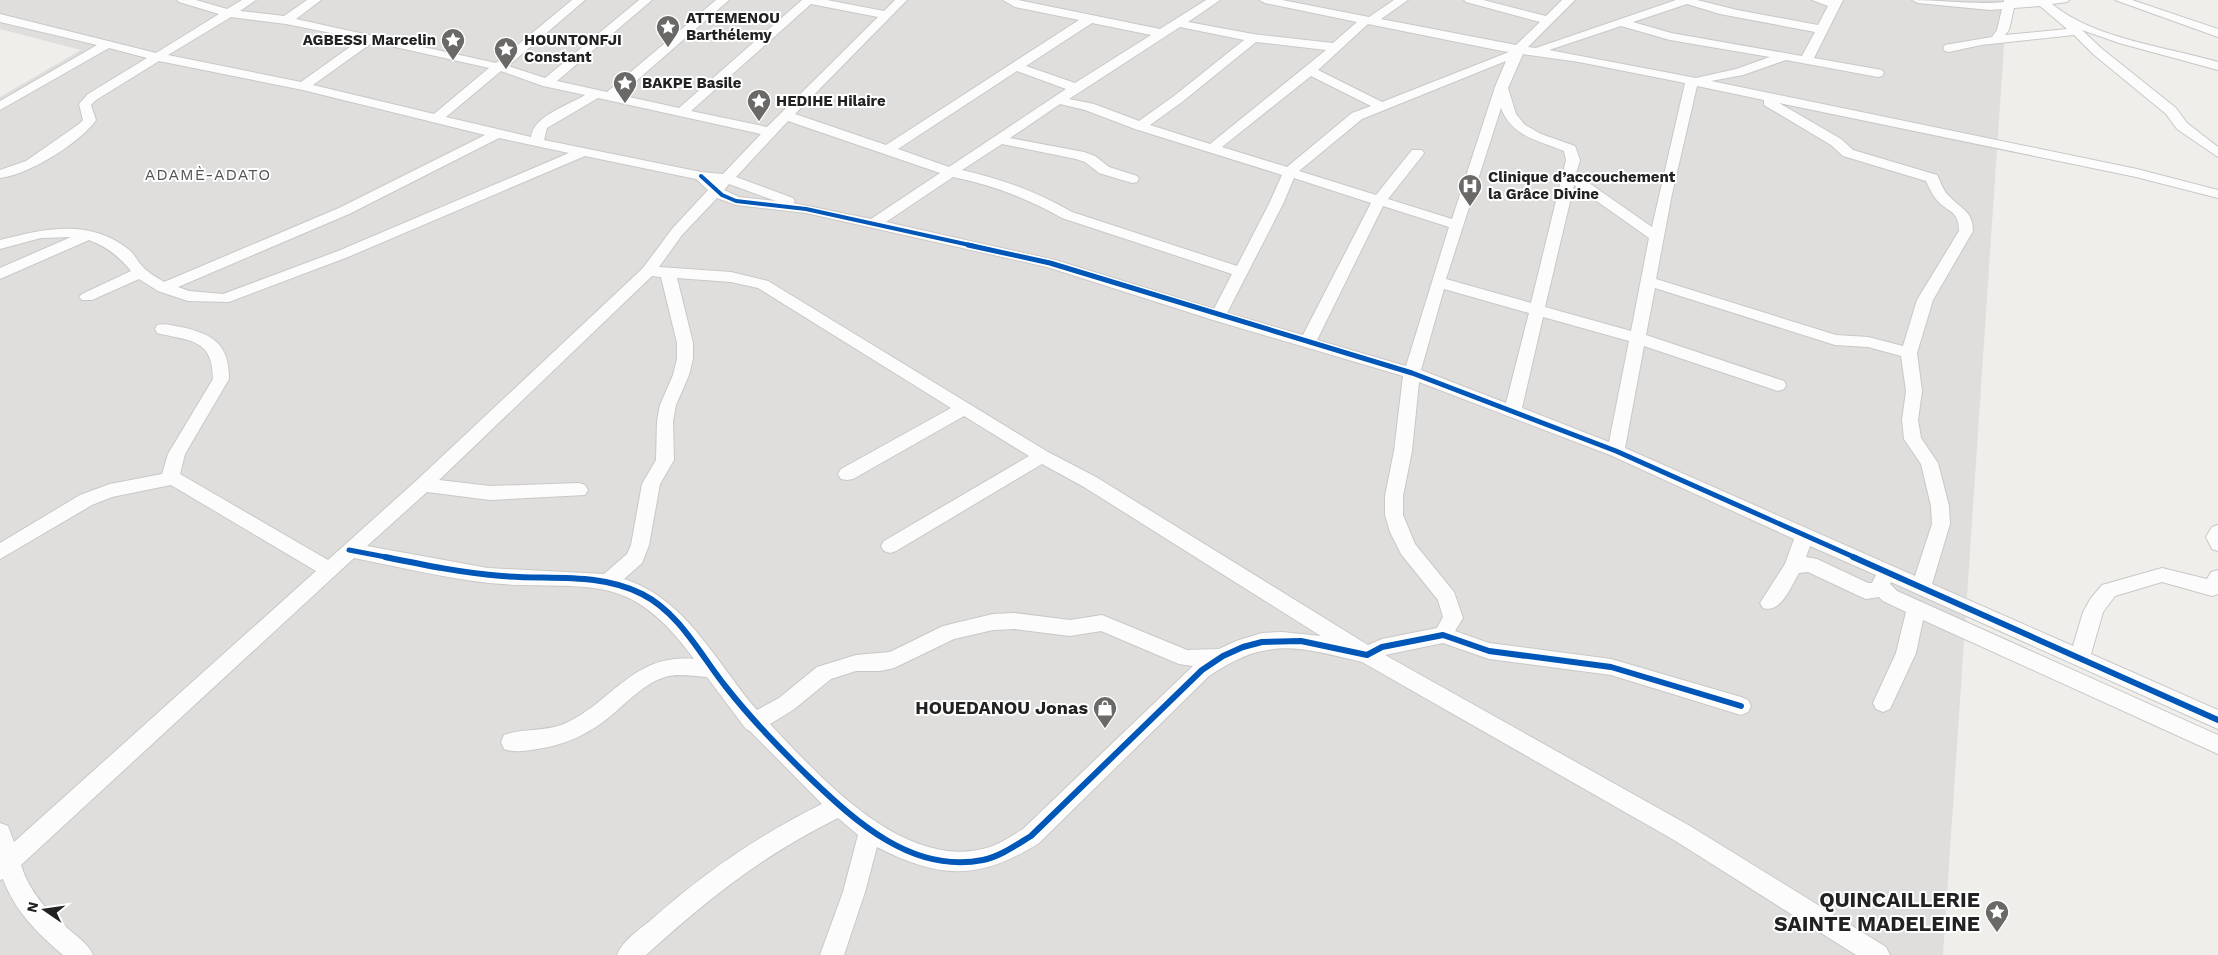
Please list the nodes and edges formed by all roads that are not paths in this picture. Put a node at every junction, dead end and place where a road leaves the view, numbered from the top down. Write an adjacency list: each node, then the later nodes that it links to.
1 (183, 0): 23 (street)
2 (250, 0): 23 (street)
3 (316, 0): 28 (street)
4 (579, 0): 50 (street)
5 (646, 0): 54 (street)
6 (723, 0): 60 (street)
7 (809, 0): 24 (street); 65 (street)
8 (901, 0): 24 (street)
9 (1009, 0): 27 (street)
10 (1214, 0): 31 (street)
11 (1265, 0): 29 (street)
12 (1402, 0): 29 (street)
13 (1470, 0): 30 (street)
14 (1569, 0): 30 (street)
15 (1686, 0): 32 (street); 33 (street)
16 (1818, 0): 20 (street)
17 (1918, 0): 22 (street)
18 (2063, 0): 21 (street)
19 (2121, 0): 36 (street)
20 (1836, 2): 33 (street)
21 (2041, 2): 22 (street); 25 (street)
22 (2009, 3): 39 (street)
23 (230, 13): 28 (street); 46 (street)
24 (887, 15): 66 (street)
25 (2060, 15): 34 (street); 49 (street)
26 (0, 18): 40 (street)
27 (1091, 18): 35 (street); 48 (street)
28 (286, 20): 37 (street)
29 (1369, 20): 41 (street); 44 (street)
30 (1549, 20): 44 (street)
31 (1178, 23): 35 (street); 38 (street)
32 (1623, 23): 43 (street); 45 (street)
33 (1823, 30): 47 (street)
34 (2076, 31): 39 (street); 79 (street)
35 (1161, 32): 57 (street)
36 (2218, 33)
37 (371, 38): 50 (street); 55 (street)
38 (1253, 38): 41 (street); 68 (street)
39 (1996, 39): 42 (street)
40 (108, 44): 46 (street); 63 (street)
41 (1335, 46): 51 (street)
42 (1949, 48)
43 (1535, 50): 44 (street); 53 (street)
44 (1518, 51): 56 (street); 64 (street)
45 (1789, 56): 47 (street); 53 (street)
46 (158, 57): 55 (street); 82 (street)
47 (1806, 59): 52 (street)
48 (1014, 66): 57 (street); 76 (street)
49 (2218, 66)
50 (500, 67): 54 (street); 67 (street)
51 (1310, 71): 64 (street); 75 (street)
52 (1878, 73)
53 (1692, 81): 58 (street); 94 (street)
54 (547, 83): 59 (street)
55 (303, 86): 67 (street)
56 (1501, 87): 83 (street); 92 (street)
57 (1076, 88): 61 (street)
58 (1747, 92): 62 (street); 69 (street)
59 (597, 93): 60 (street); 73 (street)
60 (611, 96): 65 (street)
61 (1058, 100): 68 (street); 72 (street)
62 (1799, 104): 69 (street); 88 (street)
63 (0, 106)
64 (1380, 106): 81 (street)
65 (682, 112): 70 (street)
66 (787, 116): 70 (street); 76 (street)
67 (436, 119): 71 (street)
68 (1140, 126): 75 (street)
69 (1809, 126): 74 (street); 110 (street)
70 (770, 132): 85 (street)
71 (497, 134): 73 (street); 103 (street)
72 (1000, 139): 80 (street); 86 (street)
73 (537, 142): 77 (street)
74 (1806, 142)
75 (1212, 149): 81 (street)
76 (888, 150): 80 (street)
77 (583, 152): 84 (street); 103 (street)
78 (1417, 153): 89 (street)
79 (2218, 153)
80 (951, 172): 91 (street); 97 (street)
81 (1289, 173): 89 (street); 97 (street)
82 (0, 174)
83 (1569, 175): 94 (street); 105 (street)
84 (701, 176): 85 (street); 87 (street)
85 (728, 178): 87 (street); 90 (street)
86 (1132, 179)
87 (716, 190): 90 (street); 96 (street)
88 (2218, 194)
89 (1378, 202): 92 (street); 109 (street)
90 (806, 209): 91 (street)
91 (875, 223): 106 (street)
92 (1457, 224): 102 (street)
93 (88, 234): 95 (street); 98 (street); 100 (street)
94 (1657, 238): 101 (street)
95 (0, 245)
96 (648, 272): 99 (street); 119 (street)
97 (1240, 272): 106 (street)
98 (140, 273): 103 (street); 104 (street)
99 (668, 273): 113 (street); 130 (street)
100 (0, 274)
101 (1648, 281): 108 (street); 110 (street)
102 (1438, 282): 105 (street); 111 (street)
103 (163, 288)
104 (87, 297)
105 (1538, 309): 108 (street); 114 (street)
106 (1218, 316): 109 (street)
107 (163, 329): 118 (street)
108 (1637, 338): 112 (street); 115 (street)
109 (1308, 342): 111 (street)
110 (1909, 353): 131 (street)
111 (1412, 373): 114 (street); 135 (street)
112 (1778, 386)
113 (964, 408): 116 (street); 117 (street)
114 (1513, 410): 115 (street)
115 (1616, 451): 122 (street)
116 (1042, 456): 124 (street); 136 (street)
117 (848, 474)
118 (173, 478): 126 (street); 128 (street)
119 (423, 485): 120 (street); 125 (street)
120 (579, 490)
121 (2218, 532): 123 (street)
122 (1805, 535): 127 (street); 129 (street)
123 (2218, 544)
124 (890, 546)
125 (349, 550): 128 (street); 130 (street)
126 (0, 552)
127 (1792, 566): 129 (street); 133 (street)
128 (328, 569): 149 (street)
129 (1884, 580): 131 (street); 134 (street)
130 (608, 581): 139 (street)
131 (1921, 587): 138 (street)
132 (2216, 588): 138 (street)
133 (1770, 603)
134 (1916, 608): 140 (street); 145 (street)
135 (1443, 635): 136 (street); 141 (street)
136 (1367, 655): 137 (street); 153 (street)
137 (1219, 657): 143 (street); 147 (street)
138 (2080, 658): 142 (street)
139 (711, 668): 143 (street); 144 (street)
140 (1883, 703)
141 (1741, 706)
142 (2218, 720)
143 (753, 723): 146 (street)
144 (511, 742)
145 (2218, 745)
146 (840, 806): 147 (street); 151 (street)
147 (870, 831): 152 (street)
148 (0, 833): 149 (street)
149 (5, 865): 150 (street)
150 (81, 955)
151 (630, 955)
152 (832, 955)
153 (1878, 955)

